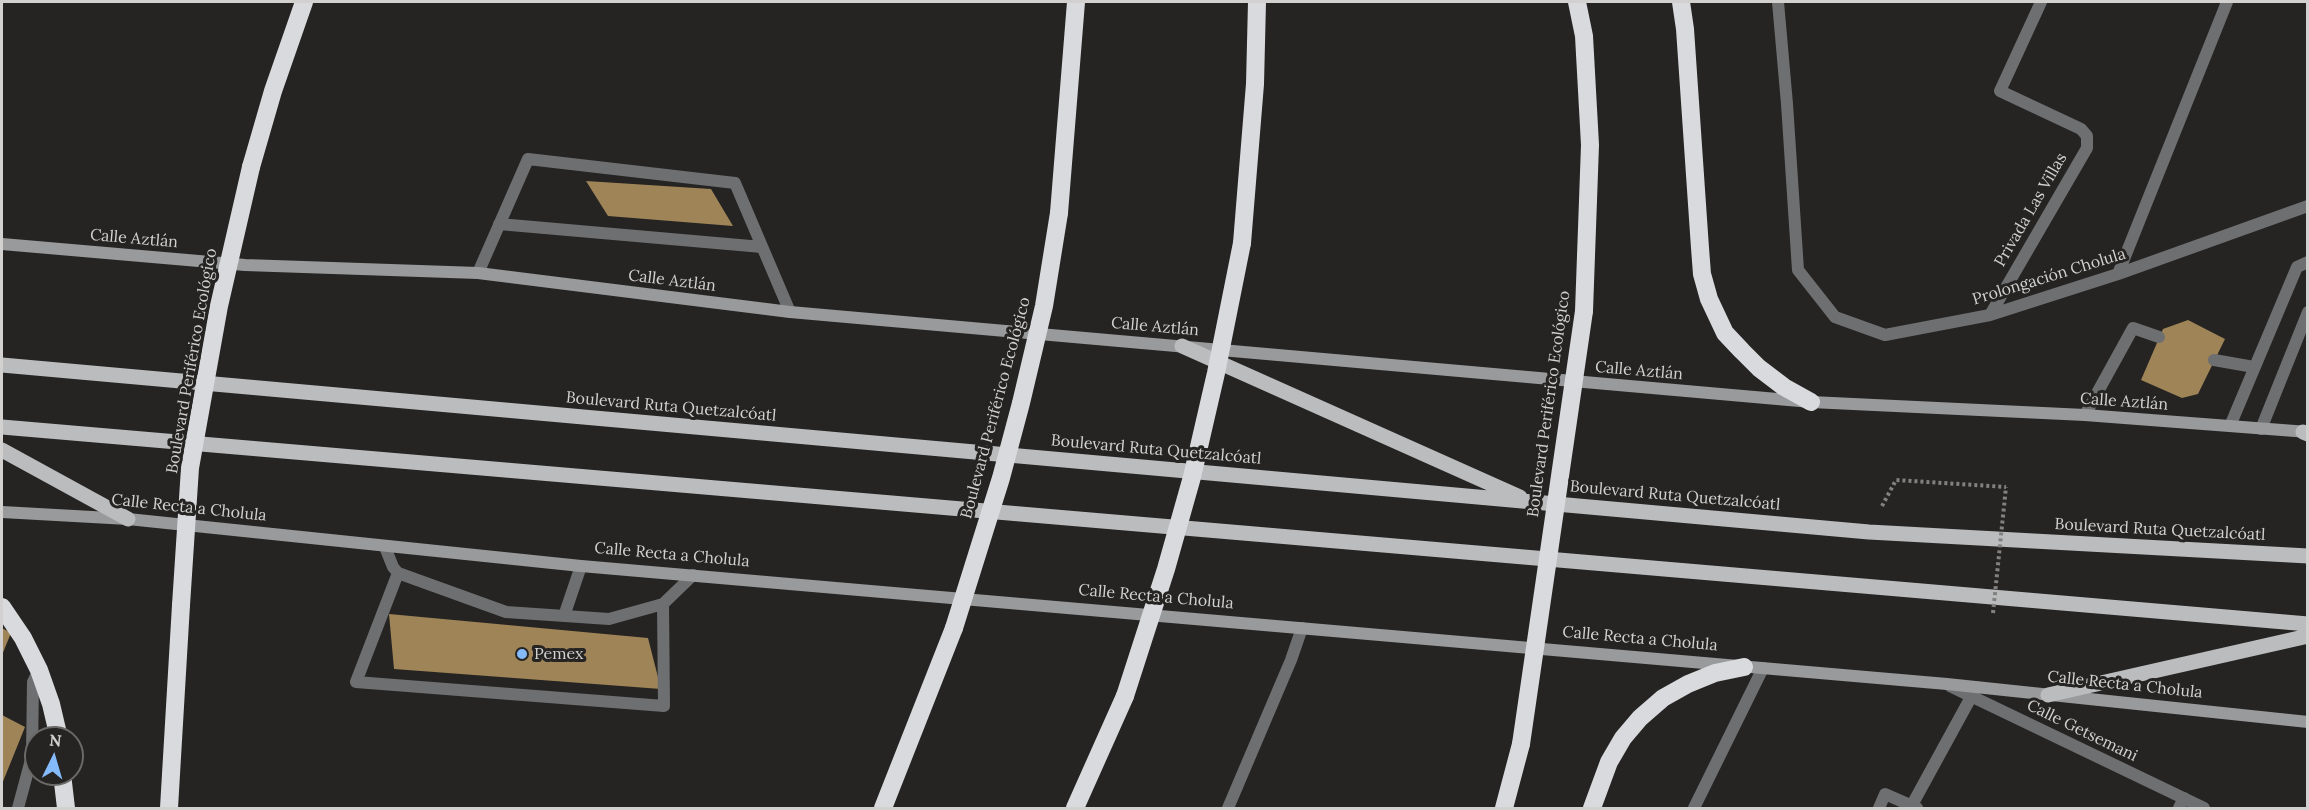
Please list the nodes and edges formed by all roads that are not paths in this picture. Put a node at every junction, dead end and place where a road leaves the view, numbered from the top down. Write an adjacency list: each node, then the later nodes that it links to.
1 (304, 2): 57 (highway, Boulevard Periférico Ecológico, bridge)
2 (1076, 2): 58 (highway, Boulevard Periférico Ecológico, bridge)
3 (1257, 2): 59 (highway, bridge)
4 (1577, 2): 61 (highway, Boulevard Periférico Ecológico, bridge)
5 (1681, 2): 24 (highway)
6 (1778, 2): 18 (street, Prolongación Cholula)
7 (2041, 2): 18 (street, Privada Las Villas)
8 (2227, 2): 15 (street)
9 (2307, 206): 15 (street, Prolongación Cholula)
10 (500, 224): 12 (street); 12 (street); 14 (street)
11 (2, 244): 14 (main road, Calle Aztlán)
12 (762, 247): 16 (street)
13 (2307, 262): 23 (street)
14 (478, 273): 16 (main road, Calle Aztlán)
15 (2118, 274): 18 (street, Prolongación Cholula)
16 (790, 312): 20 (main road, Calle Aztlán)
17 (2307, 312): 28 (street)
18 (1990, 315)
19 (2159, 337): 25 (street)
20 (1182, 346): 24 (main road, Calle Aztlán); 31 (main road)
21 (2214, 360): 23 (street)
22 (2, 365): 31 (main road, Boulevard Ruta Quetzalcóatl)
23 (2254, 367): 26 (street)
24 (1811, 402): 25 (main road, Calle Aztlán)
25 (2085, 415): 26 (main road, Calle Aztlán)
26 (2230, 426): 28 (main road, Calle Aztlán)
27 (2, 428): 42 (main road)
28 (2261, 429): 29 (main road, Calle Aztlán)
29 (2306, 433)
30 (2, 450): 33 (main road)
31 (1531, 502): 35 (main road, Boulevard Ruta Quetzalcóatl)
32 (2, 512): 33 (main road, Calle Recta a Cholula)
33 (128, 519): 34 (main road, Calle Recta a Cholula)
34 (385, 547): 36 (main road, Calle Recta a Cholula); 37 (street)
35 (2307, 556)
36 (580, 566): 38 (main road, Calle Recta a Cholula); 41 (street)
37 (398, 573): 39 (street); 41 (street)
38 (693, 575): 39 (street); 43 (main road, Calle Recta a Cholula)
39 (663, 604): 41 (street)
40 (2, 607): 47 (highway)
41 (564, 616)
42 (2307, 624)
43 (1302, 628): 45 (main road, Calle Recta a Cholula); 60 (street)
44 (2307, 636): 49 (main road)
45 (1744, 666): 46 (main road, Calle Recta a Cholula); 62 (highway)
46 (1763, 668): 48 (main road, Calle Recta a Cholula); 63 (street)
47 (39, 669): 51 (highway); 55 (street)
48 (1974, 691): 49 (main road, Calle Recta a Cholula); 53 (street, Calle Getsemani); 54 (street)
49 (2048, 695): 50 (main road, Calle Recta a Cholula)
50 (2307, 722)
51 (56, 726)
52 (63, 786): 56 (highway)
53 (2181, 803): 65 (street, Calle Getsemani)
54 (1915, 807): 64 (street)
55 (18, 808)
56 (66, 808)
57 (169, 808)
58 (882, 808)
59 (1075, 808)
60 (1228, 808)
61 (1504, 808)
62 (1592, 808)
63 (1694, 808)
64 (1879, 808)
65 (2204, 808)

